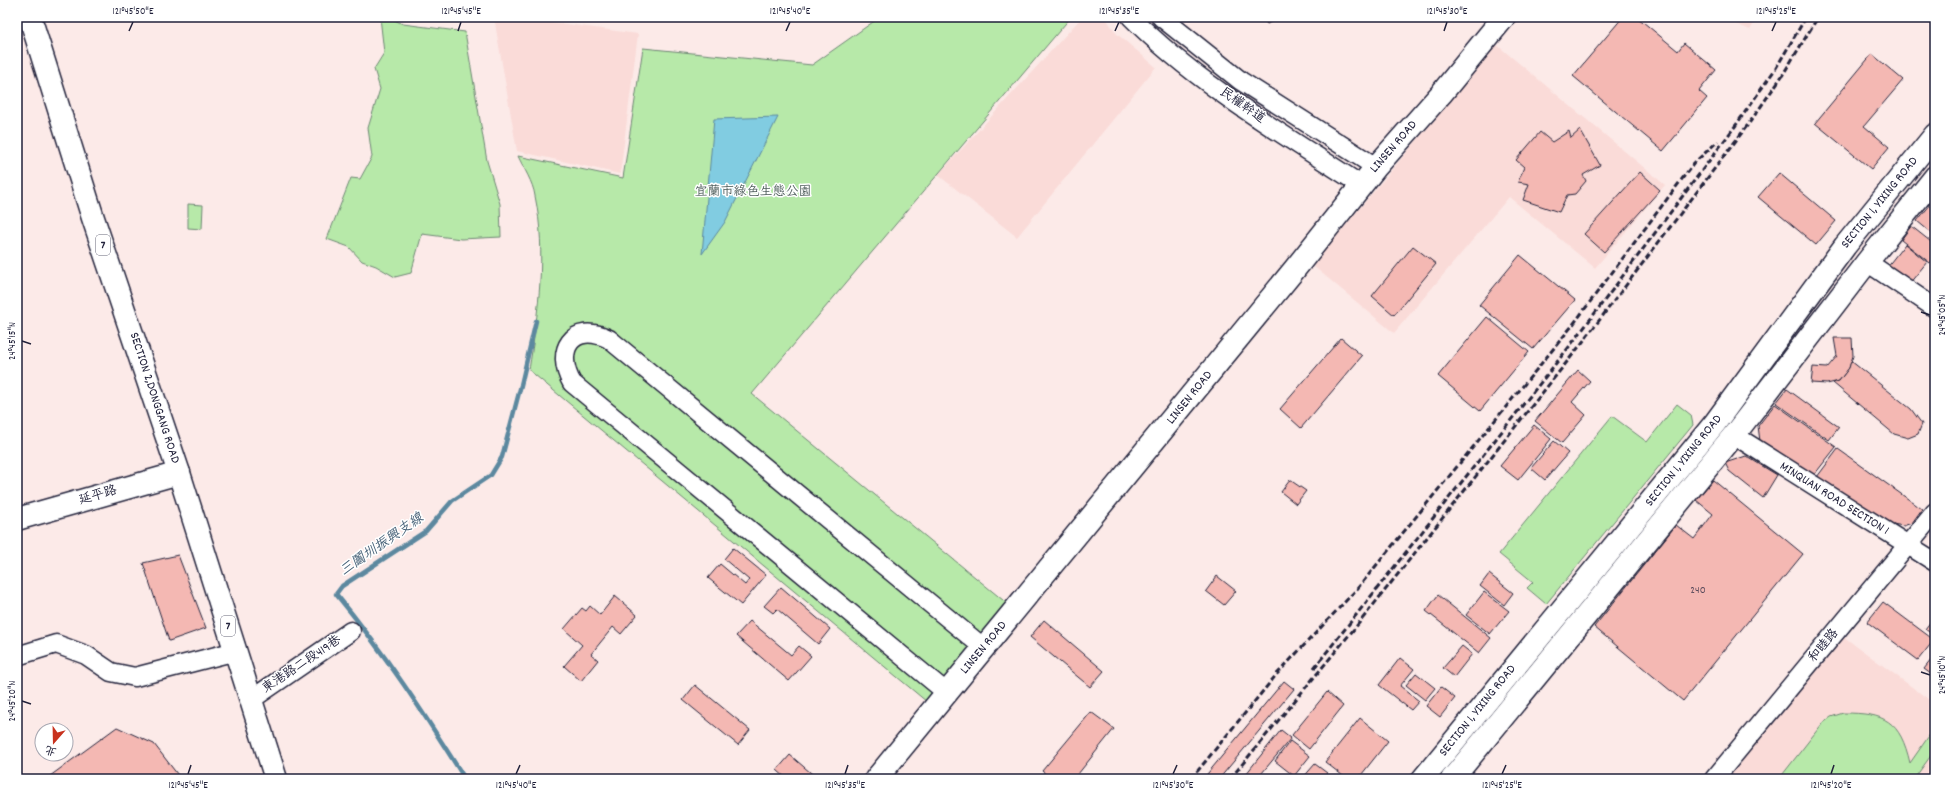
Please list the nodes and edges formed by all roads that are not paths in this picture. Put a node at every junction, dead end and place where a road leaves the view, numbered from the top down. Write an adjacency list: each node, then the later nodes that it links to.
1 (30, 17): 12 (street, SECTION 2,DONGGANG ROAD / 7)
2 (1131, 17): 8 (street, 民權幹道)
3 (1161, 17): 6 (street, 民權幹道)
4 (1504, 17): 6 (street, LINSEN ROAD)
5 (1935, 135): 25 (street, SECTION 1, YIXING ROAD)
6 (1376, 167): 8 (street, LINSEN ROAD)
7 (1935, 177): 9 (street, SECTION 1, YIXING ROAD)
8 (1361, 185): 18 (street, LINSEN ROAD)
9 (1866, 262): 10 (street); 11 (street, SECTION 1, YIXING ROAD)
10 (1935, 308)
11 (1734, 435): 15 (street, MINQUAN ROAD SECTION 1); 26 (street, SECTION 1, YIXING ROAD)
12 (179, 473): 14 (street, 延平路); 19 (street, SECTION 2,DONGGANG ROAD / 7)
13 (1935, 512): 15 (street, 和睦路)
14 (17, 519)
15 (1908, 545): 16 (street, MINQUAN ROAD SECTION 1); 27 (street, 和睦路)
16 (1935, 562)
17 (351, 631): 22 (street, 東港路二段419巷)
18 (984, 648): 21 (street, LINSEN ROAD); 21 (street)
19 (236, 651): 20 (street); 22 (street, SECTION 2,DONGGANG ROAD / 7)
20 (17, 656)
21 (946, 693): 24 (street, LINSEN ROAD)
22 (252, 699): 23 (street, SECTION 2,DONGGANG ROAD / 7)
23 (276, 779)
24 (876, 779)
25 (1423, 779)
26 (1452, 779)
27 (1714, 779)

